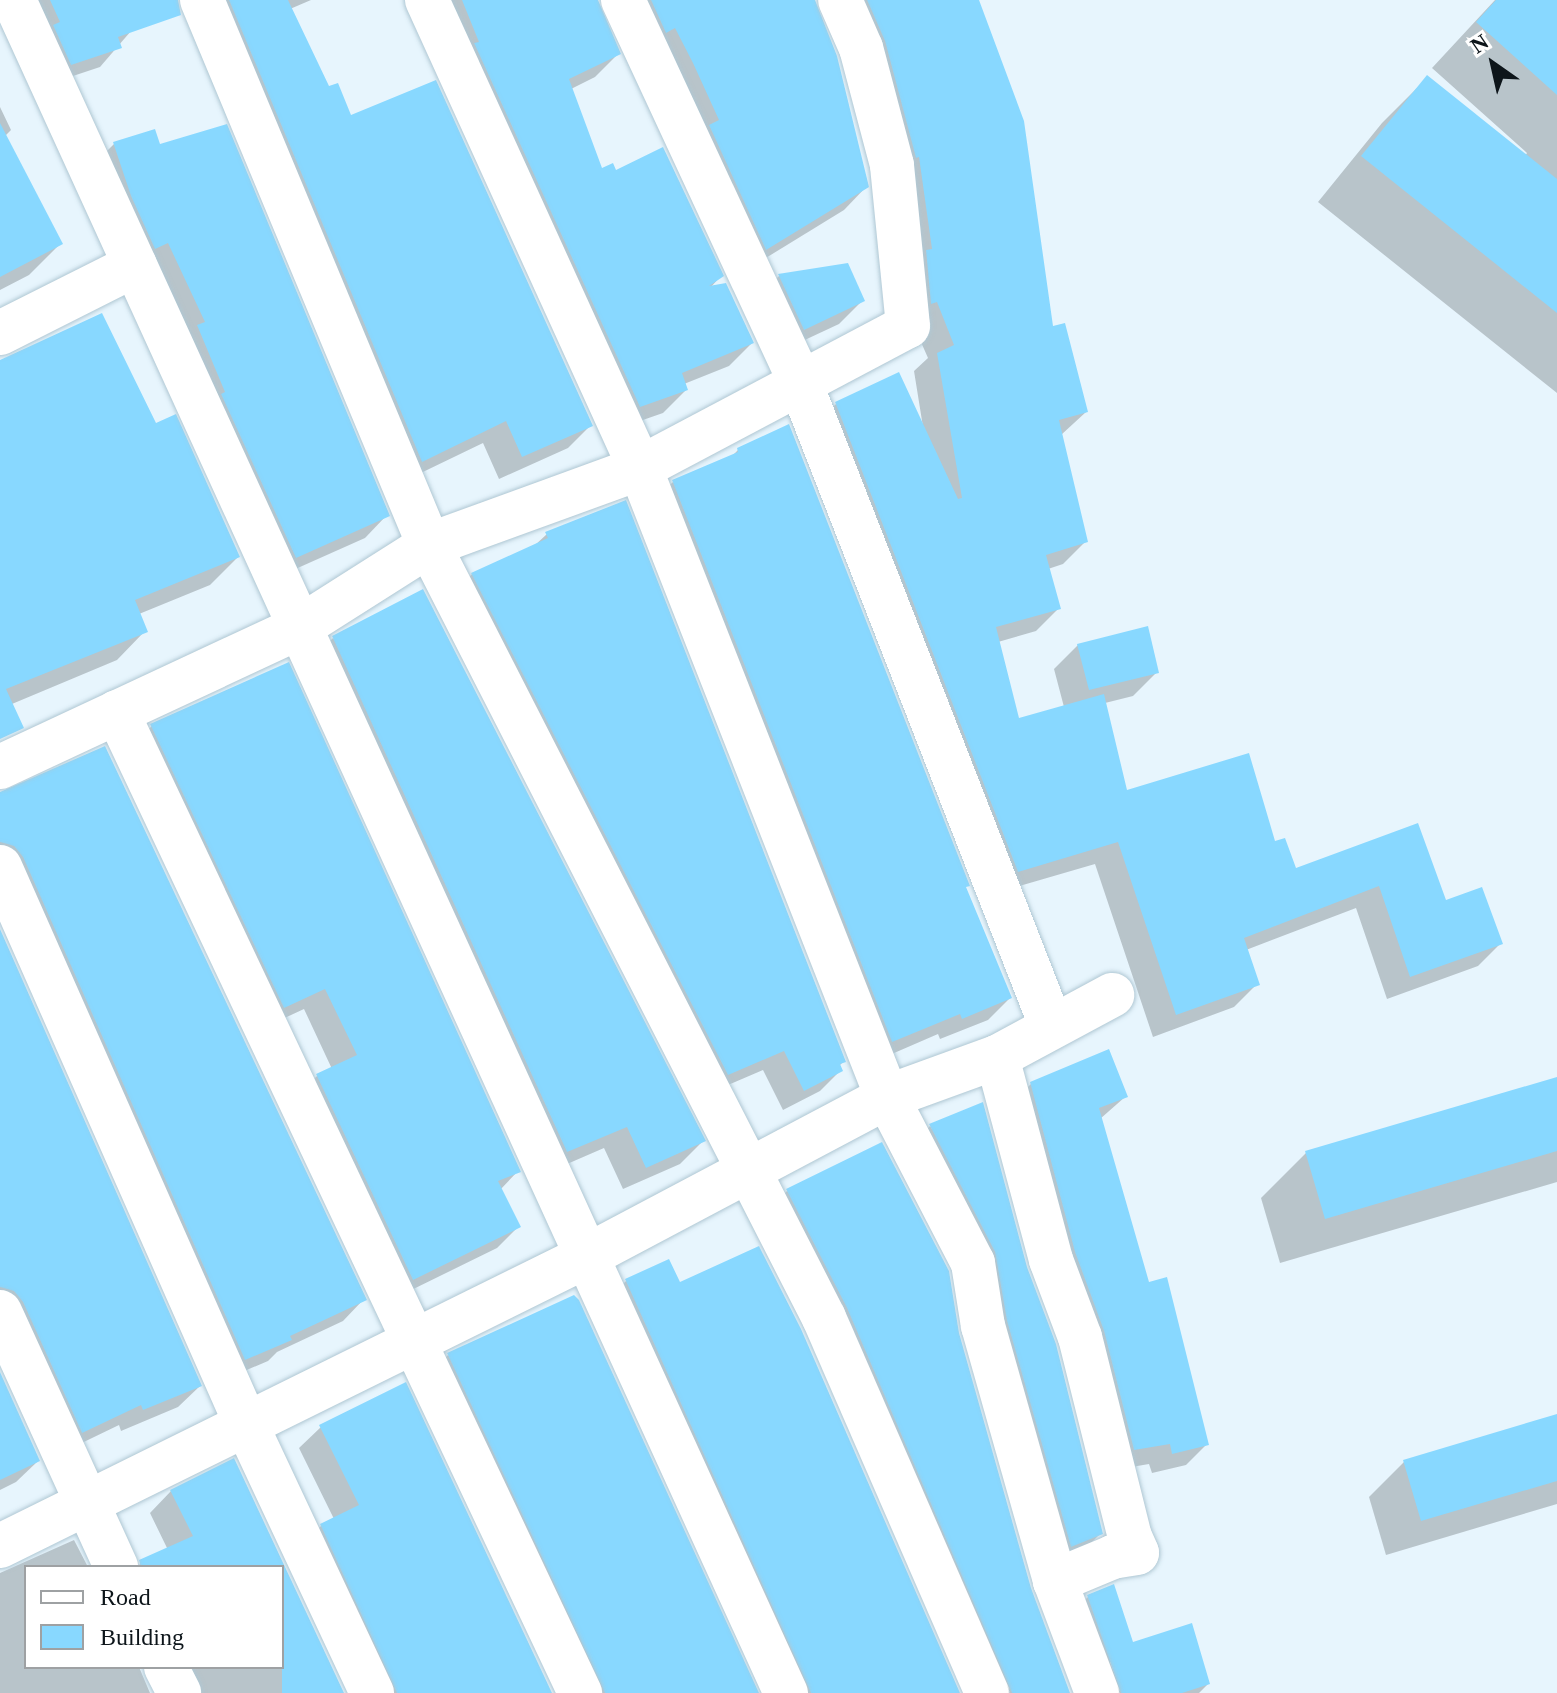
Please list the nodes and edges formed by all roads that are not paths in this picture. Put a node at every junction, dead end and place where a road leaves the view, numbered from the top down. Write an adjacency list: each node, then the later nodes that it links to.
1 (14, 0): 6 (street)
2 (202, 0): 10 (street)
3 (427, 0): 9 (street)
4 (623, 0): 8 (street)
5 (840, 0): 8 (street)
6 (135, 265): 7 (street); 11 (street)
7 (0, 333)
8 (800, 382): 9 (street); 16 (street)
9 (640, 468): 10 (street); 18 (street)
10 (429, 545): 11 (street); 19 (street)
11 (300, 627): 12 (street); 20 (street)
12 (117, 712): 13 (street); 22 (street)
13 (0, 767)
14 (0, 867): 23 (street)
15 (1112, 995): 16 (street)
16 (1051, 1025): 17 (street)
17 (997, 1057): 18 (street); 27 (street)
18 (887, 1097): 19 (street); 27 (street)
19 (750, 1168): 20 (street); 33 (street)
20 (587, 1256): 22 (street); 32 (street)
21 (0, 1312): 24 (street)
22 (415, 1340): 23 (street); 31 (street)
23 (246, 1424): 24 (street); 30 (street)
24 (85, 1504): 25 (street); 26 (street)
25 (0, 1546)
26 (115, 1565)
27 (1055, 1581): 34 (street)
28 (167, 1669): 29 (street)
29 (179, 1693)
30 (372, 1693)
31 (580, 1693)
32 (786, 1693)
33 (987, 1693)
34 (1097, 1693)

